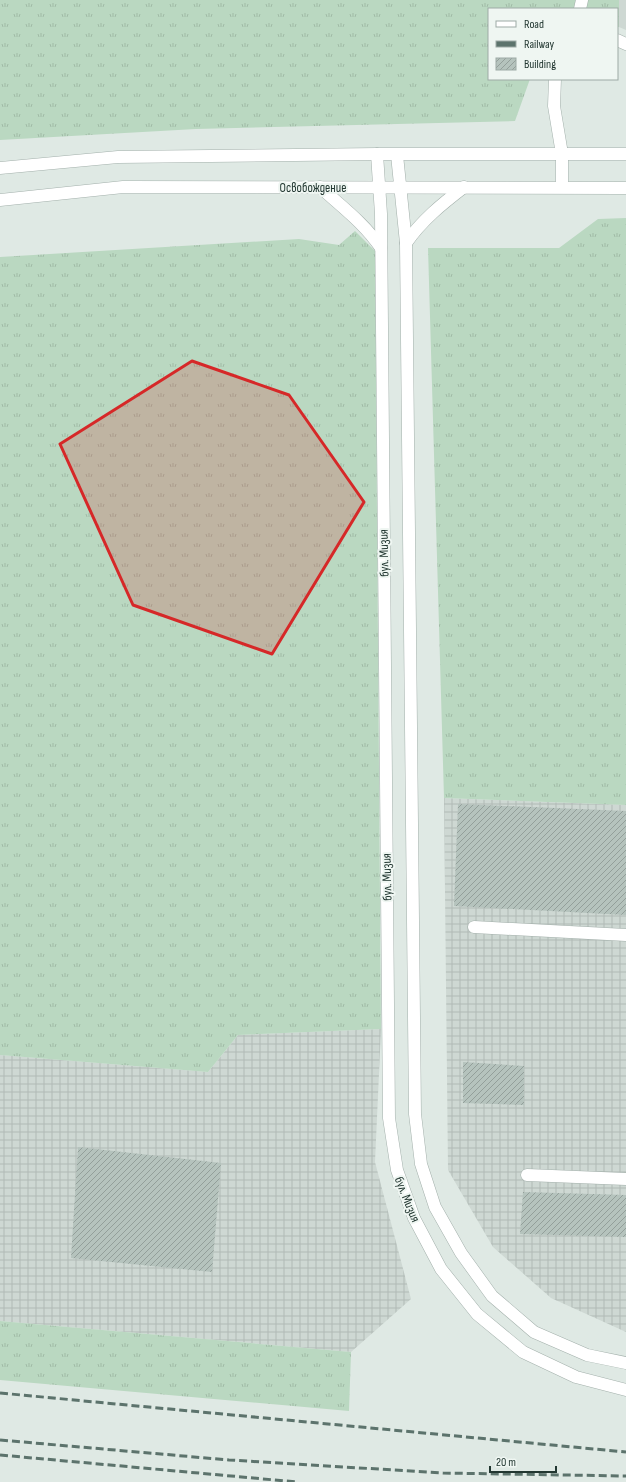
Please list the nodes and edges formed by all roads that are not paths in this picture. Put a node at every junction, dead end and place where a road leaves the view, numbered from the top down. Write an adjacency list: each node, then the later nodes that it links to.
1 (555, 80): 4 (street)
2 (377, 154): 3 (street); 6 (street); 7 (street, бул. Мизия)
3 (397, 154): 4 (street); 9 (street)
4 (562, 154): 5 (street); 11 (street)
5 (626, 154)
6 (0, 168)
7 (380, 186): 8 (street, Освобождение); 9 (street, Освобождение); 15 (street, бул. Мизия)
8 (320, 187): 13 (street, Освобождение); 15 (street)
9 (400, 187): 10 (street, Освобождение); 14 (street)
10 (464, 187): 11 (street, Освобождение); 14 (street)
11 (562, 187): 12 (street, Освобождение)
12 (626, 188)
13 (0, 200)
14 (406, 242): 20 (street)
15 (381, 248): 21 (street, бул. Мизия)
16 (474, 927): 17 (street)
17 (626, 935)
18 (527, 1175): 19 (street)
19 (626, 1179)
20 (626, 1363)
21 (626, 1390)

